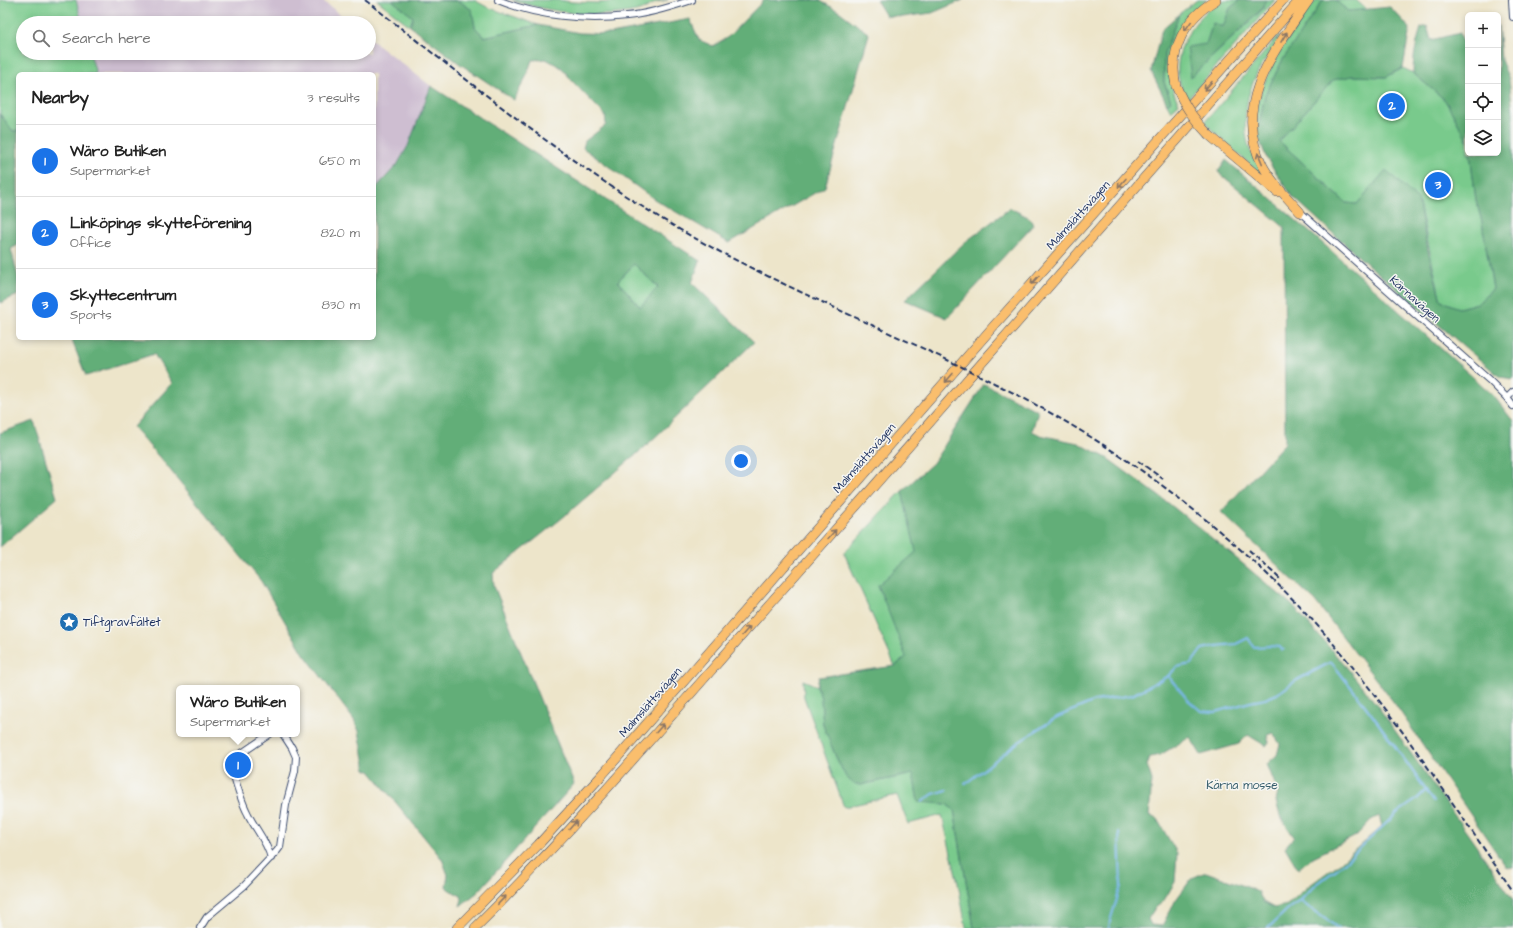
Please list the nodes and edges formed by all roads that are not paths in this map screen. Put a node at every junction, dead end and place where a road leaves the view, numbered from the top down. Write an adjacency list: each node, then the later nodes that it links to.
1 (498, 0): 2 (street)
2 (692, 0)
3 (1216, 0): 9 (highway, one-way to 9, bridge)
4 (1283, 0): 17 (highway, Malmslättsvägen, one-way to 17)
5 (1300, 0): 18 (highway, Malmslättsvägen, one-way to 5)
6 (1309, 0): 9 (highway, one-way to 6)
7 (1512, 0): 8 (street)
8 (1513, 17)
9 (1300, 212): 11 (street, Kärnavägen)
10 (1513, 392): 11 (street)
11 (1507, 398): 12 (street, Kärnavägen)
12 (1513, 406)
13 (266, 737): 15 (street)
14 (285, 737): 15 (street)
15 (271, 858): 16 (street)
16 (200, 928)
17 (458, 928)
18 (475, 928)

